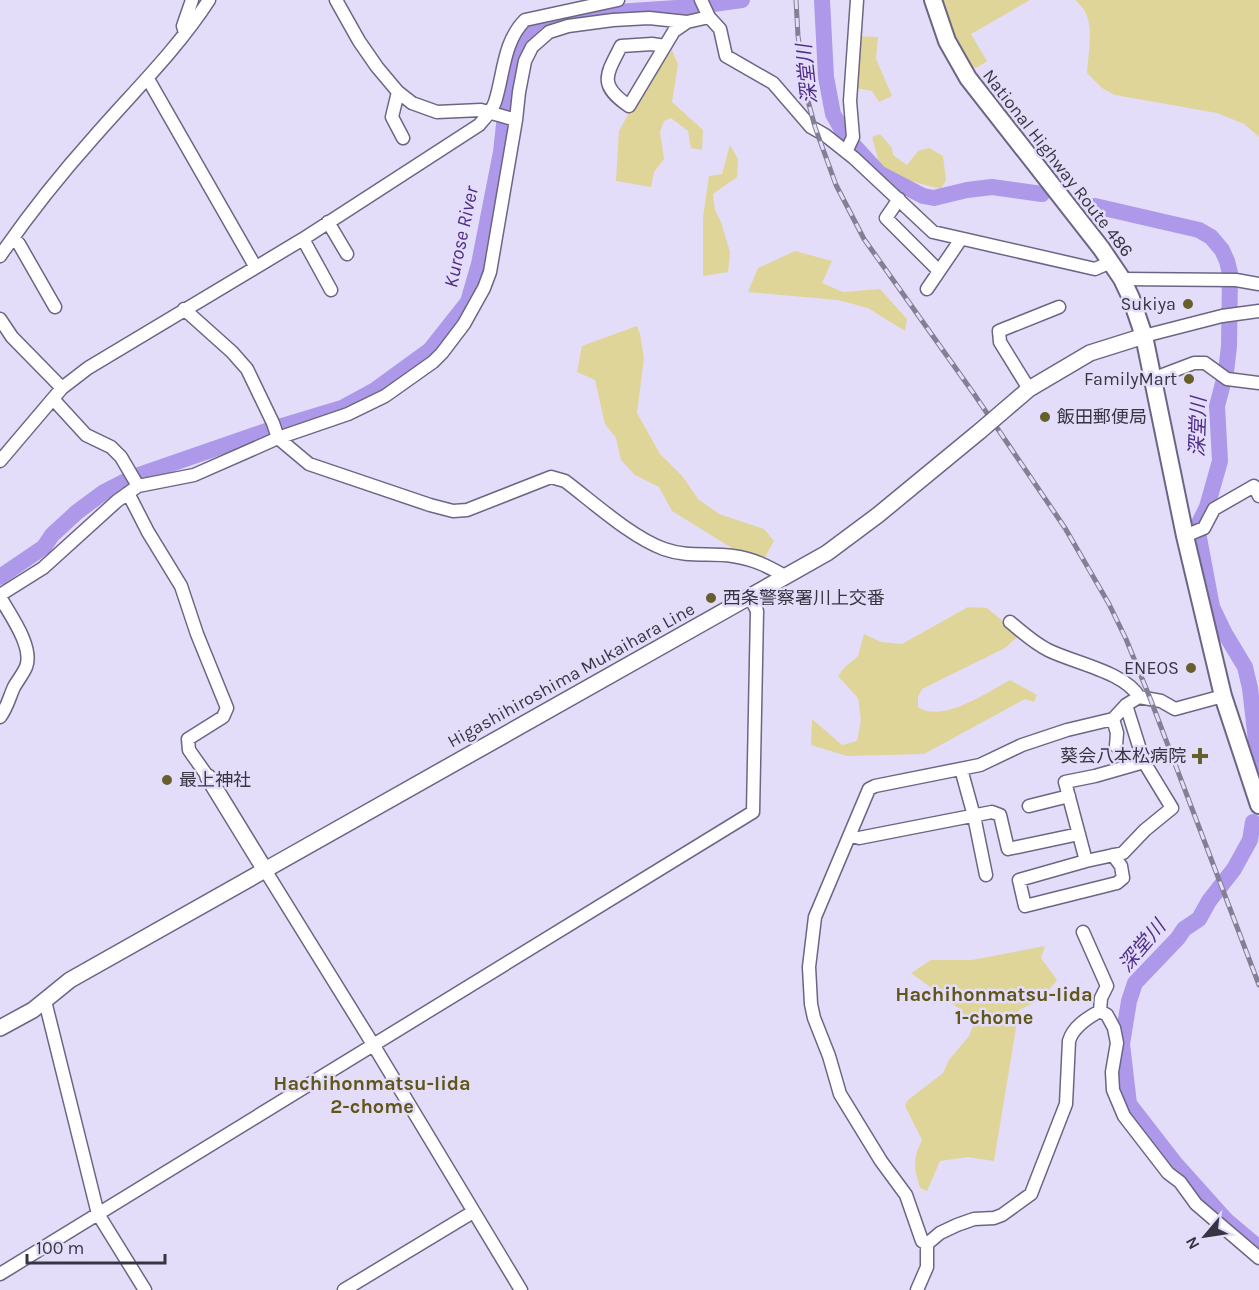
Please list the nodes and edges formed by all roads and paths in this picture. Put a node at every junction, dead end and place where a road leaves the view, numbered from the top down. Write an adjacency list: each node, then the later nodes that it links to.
1 (192, 0): 10 (street)
2 (209, 0): 10 (street)
3 (336, 0): 13 (street)
4 (618, 0): 14 (street)
5 (701, 0): 8 (street)
6 (857, 0): 17 (street)
7 (933, 0): 24 (highway, National Highway Route 486)
8 (708, 15): 9 (street); 17 (street)
9 (687, 22): 11 (street); 15 (street)
10 (185, 34): 12 (street)
11 (665, 46): 11 (street)
12 (148, 79): 22 (street); 25 (street)
13 (398, 92): 14 (street); 16 (street)
14 (493, 113): 15 (street); 19 (street)
15 (514, 119): 42 (street)
16 (403, 138)
17 (849, 145): 18 (street)
18 (899, 199): 21 (street); 26 (street)
19 (328, 222): 20 (street); 23 (street)
20 (303, 239): 25 (street); 30 (street)
21 (961, 239): 24 (street); 26 (street)
22 (5, 246): 31 (street)
23 (347, 254)
24 (1111, 262): 27 (highway, National Highway Route 486)
25 (255, 266): 33 (street)
26 (939, 271): 29 (street)
27 (1122, 279): 28 (street); 36 (highway, National Highway Route 486)
28 (1259, 284)
29 (927, 289)
30 (331, 290)
31 (55, 307)
32 (1059, 307): 40 (street)
33 (184, 309): 39 (street); 42 (street)
34 (1259, 311): 36 (street)
35 (0, 319): 39 (street)
36 (1144, 336): 37 (highway, National Highway Route 486); 40 (main road, Higashihiroshima Mukaihara Line)
37 (1152, 378): 38 (street); 46 (highway, National Highway Route 486)
38 (1259, 383)
39 (62, 388): 41 (street)
40 (1029, 389): 47 (main road, Higashihiroshima Mukaihara Line, bridge)
41 (53, 399): 43 (street); 44 (street)
42 (278, 438): 44 (street); 47 (street)
43 (0, 461)
44 (133, 489): 48 (street); 59 (street)
45 (1259, 496): 46 (street)
46 (1192, 533): 51 (highway, National Highway Route 486)
47 (785, 576): 49 (main road, Higashihiroshima Mukaihara Line)
48 (0, 596): 54 (street)
49 (750, 596): 68 (main road, Higashihiroshima Mukaihara Line); 74 (street)
50 (1010, 622): 52 (street)
51 (1223, 696): 52 (street); 61 (highway, National Highway Route 486)
52 (1139, 697): 53 (street)
53 (1126, 705): 55 (street); 57 (street)
54 (0, 717)
55 (1113, 719): 56 (street); 58 (street)
56 (1116, 746)
57 (1144, 762): 60 (street); 66 (street)
58 (961, 769): 63 (street); 65 (street)
59 (208, 777): 68 (main road)
60 (1069, 796): 62 (street); 64 (street)
61 (1259, 805)
62 (1029, 806)
63 (974, 816): 64 (street); 65 (street); 69 (street)
64 (1079, 834): 67 (street)
65 (850, 835): 77 (street)
66 (1113, 855): 67 (street); 67 (street)
67 (1086, 861)
68 (265, 870): 71 (main road, Higashihiroshima Mukaihara Line); 74 (street)
69 (986, 875)
70 (1083, 932): 72 (street)
71 (45, 1001): 73 (main road, Higashihiroshima Mukaihara Line); 76 (street)
72 (1100, 1011): 77 (street); 78 (street)
73 (0, 1028)
74 (374, 1046): 75 (street); 76 (street)
75 (473, 1212): 80 (street); 82 (street)
76 (98, 1214): 79 (street); 81 (street)
77 (927, 1244): 83 (street)
78 (1259, 1258)
79 (0, 1274)
80 (519, 1289)
81 (145, 1290)
82 (344, 1290)
83 (917, 1290)

